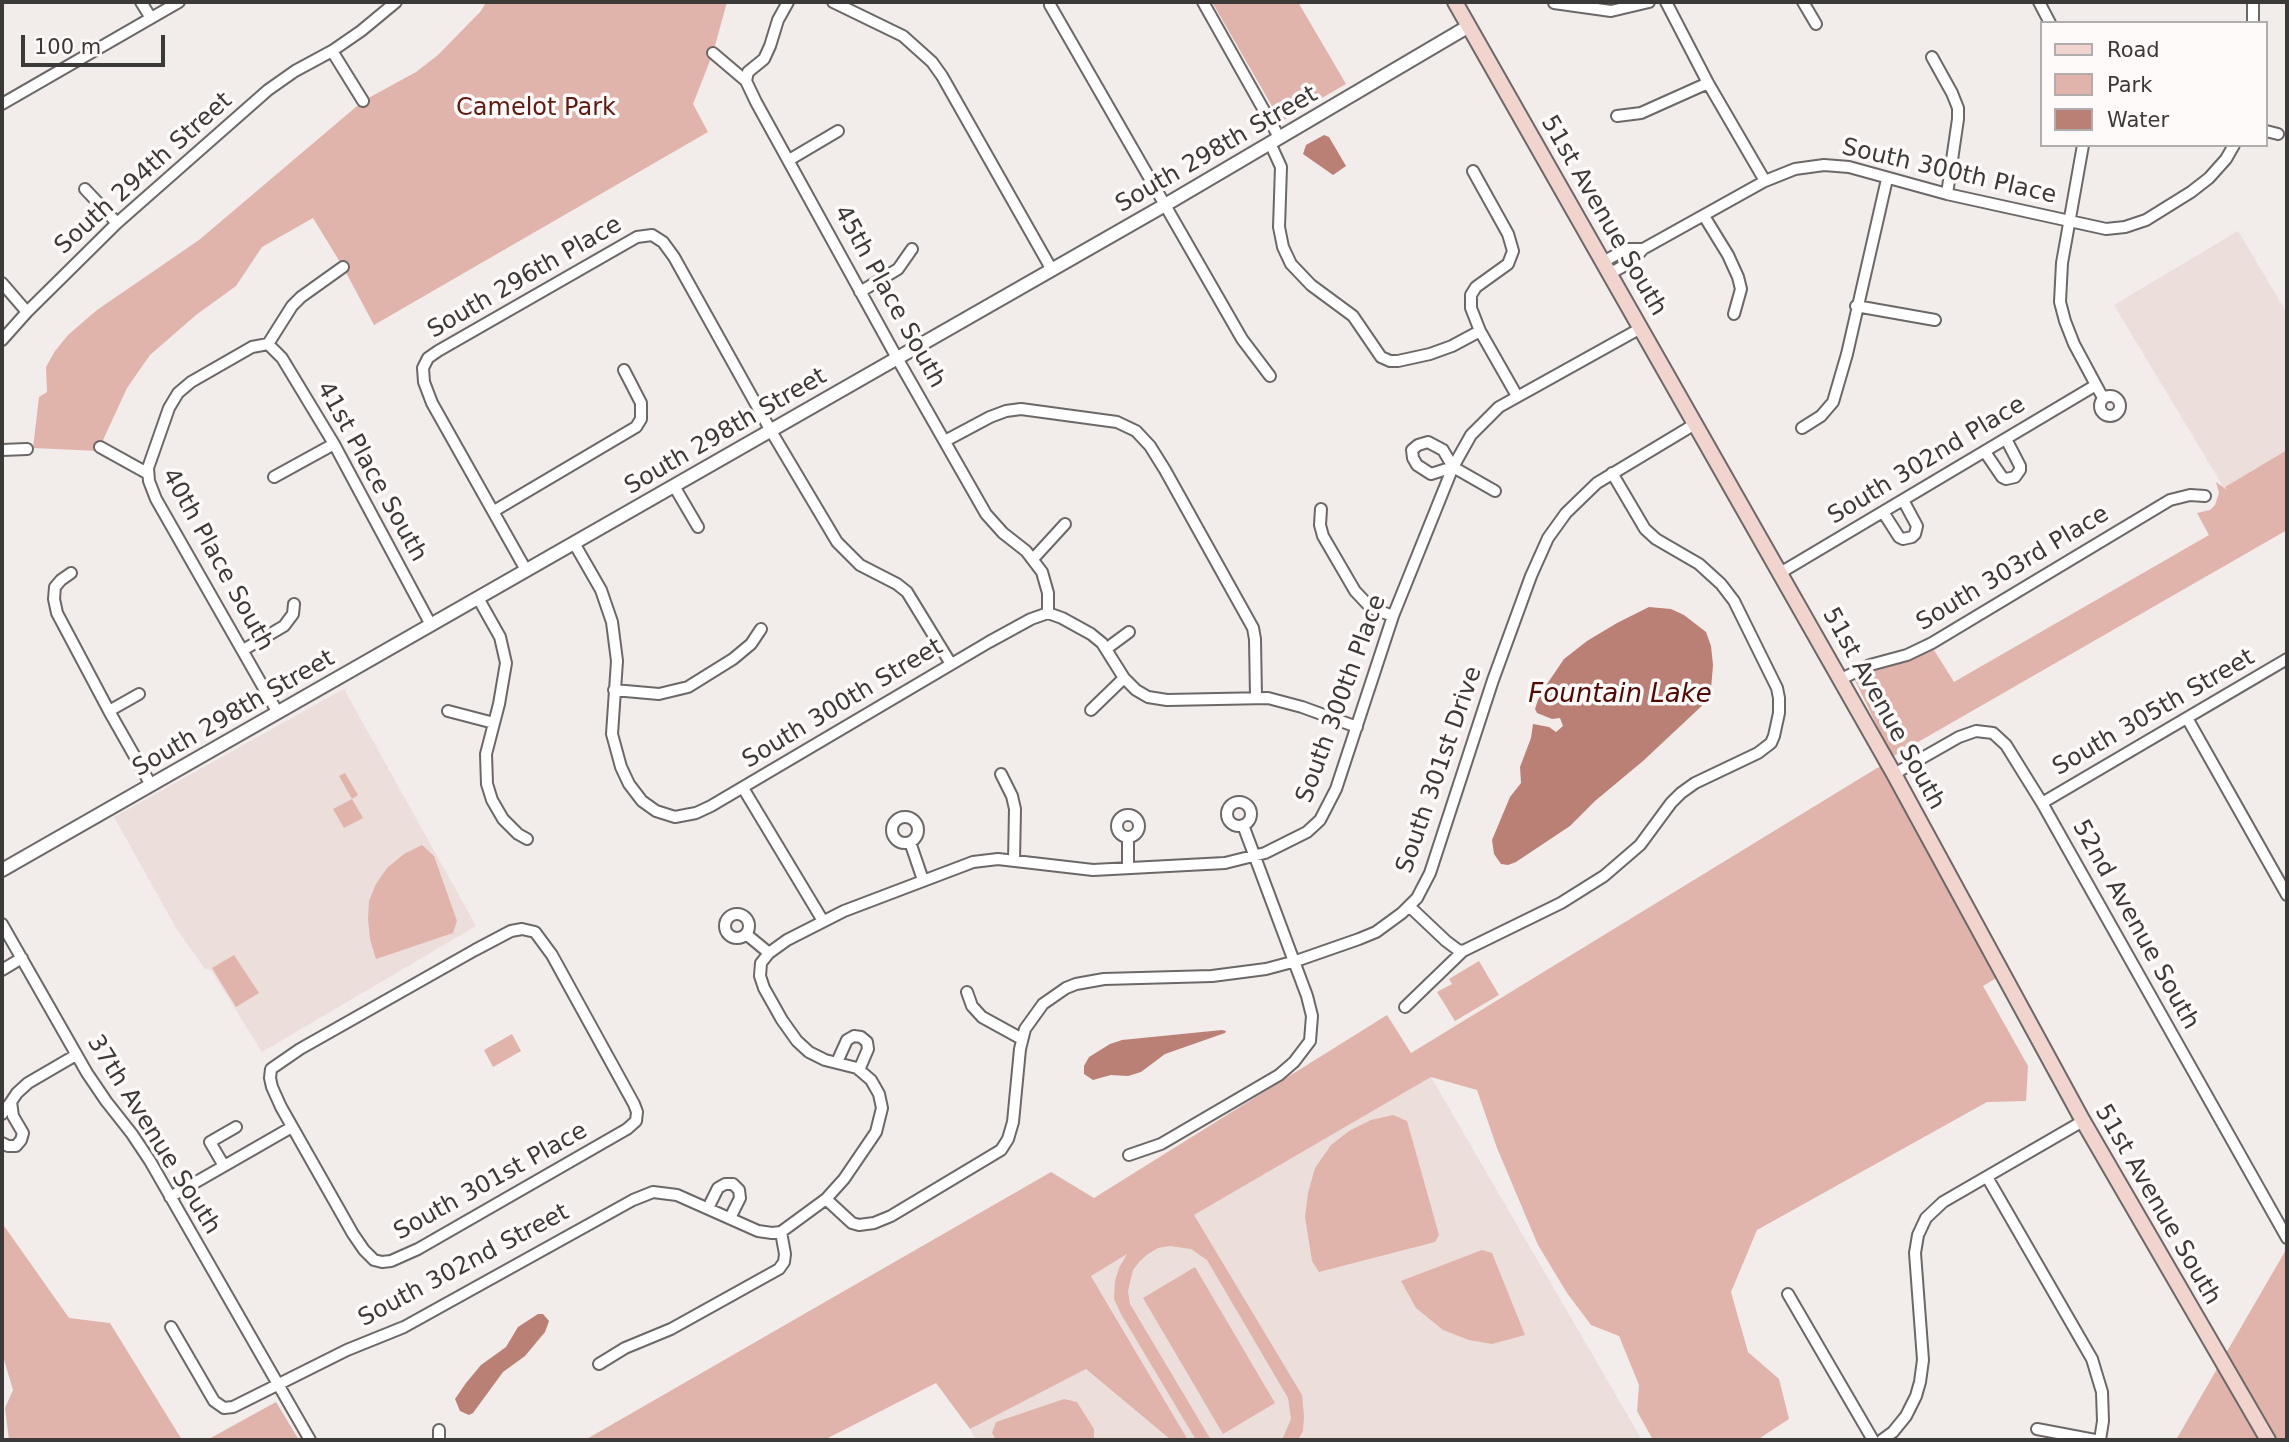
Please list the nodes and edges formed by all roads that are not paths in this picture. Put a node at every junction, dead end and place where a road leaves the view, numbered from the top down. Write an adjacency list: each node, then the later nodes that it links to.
1 (141, 2): 15 (street)
2 (179, 2): 15 (street)
3 (397, 2): 20 (street, South 294th Street)
4 (788, 2): 23 (street)
5 (833, 2): 47 (street)
6 (1203, 2): 31 (street)
7 (1455, 2): 19 (main road, 51st Avenue South)
8 (1649, 2): 13 (street)
9 (1666, 2): 24 (street)
10 (1803, 2): 18 (street)
11 (2039, 2): 16 (street)
12 (2253, 2): 17 (street)
13 (1554, 3)
14 (1050, 5): 40 (street)
15 (151, 18): 26 (street)
16 (2049, 21)
17 (2253, 21)
18 (1816, 24)
19 (1469, 26): 31 (street, South 298th Street); 46 (main road, 51st Avenue South)
20 (332, 51): 25 (street); 43 (street, South 294th Street)
21 (713, 53): 23 (street, 45th Place South)
22 (1931, 57): 39 (street)
23 (746, 81): 34 (street, 45th Place South)
24 (1709, 83): 27 (street); 37 (street)
25 (363, 101)
26 (2, 104)
27 (1617, 116)
28 (838, 131): 34 (street)
29 (2268, 132): 30 (street)
30 (2278, 134)
31 (1274, 140): 40 (street, South 298th Street); 55 (street)
32 (2083, 147): 42 (street)
33 (2233, 147): 42 (street, South 300th Place)
34 (789, 160): 49 (street, 45th Place South)
35 (1473, 171): 55 (street)
36 (1887, 178): 37 (street, South 300th Place); 39 (street, South 300th Place); 50 (street)
37 (1765, 181): 41 (street, South 300th Place)
38 (85, 189): 43 (street)
39 (1947, 194): 42 (street, South 300th Place)
40 (1165, 205): 47 (street, South 298th Street); 60 (street)
41 (1704, 216): 46 (street, South 300th Place); 52 (street)
42 (2070, 221): 61 (street)
43 (117, 223): 51 (street, South 294th Street)
44 (912, 249): 49 (street)
45 (343, 267): 57 (street)
46 (1606, 268): 54 (main road, 51st Avenue South)
47 (1052, 270): 58 (street, South 298th Street)
48 (2, 283): 51 (street)
49 (860, 292): 58 (street, 45th Place South)
50 (1856, 306): 53 (street); 65 (street)
51 (27, 312): 56 (street, South 294th Street)
52 (1734, 313)
53 (1935, 320)
54 (1641, 328): 62 (street, South 300th Place); 64 (main road, 51st Avenue South)
55 (1480, 331): 62 (street)
56 (2, 340)
57 (268, 344): 69 (street, 41st Place South); 75 (street)
58 (897, 358): 66 (street, South 298th Street); 68 (street, 45th Place South)
59 (624, 370): 83 (street)
60 (1270, 376)
61 (2096, 385): 63 (street); 67 (street, South 302nd Place)
62 (1517, 396): 74 (street, South 300th Place)
63 (2103, 398)
64 (1695, 424): 76 (street, South 301st Drive); 91 (main road, 51st Avenue South)
65 (1802, 428)
66 (771, 431): 78 (street, South 298th Street); 83 (street, South 296th Place); 102 (street)
67 (2006, 439): 73 (street, South 302nd Place); 73 (street)
68 (945, 441): 88 (street, 45th Place South); 107 (street)
69 (334, 444): 77 (street); 96 (street, 41st Place South)
70 (100, 447): 75 (street, 40th Place South)
71 (27, 449): 72 (street)
72 (2, 450)
73 (1985, 452): 81 (street, South 302nd Place)
74 (1453, 467): 79 (street); 95 (street, South 300th Place)
75 (148, 473): 100 (street, 40th Place South)
76 (1612, 473): 130 (street, South 301st Drive); 134 (street)
77 (274, 477)
78 (674, 486): 86 (street); 87 (street, South 298th Street)
79 (1495, 491)
80 (2205, 496): 104 (street, South 303rd Place)
81 (1903, 500): 84 (street, South 302nd Place); 84 (street)
82 (1321, 509): 95 (street)
83 (494, 510): 89 (street)
84 (1883, 512): 91 (street, South 302nd Place)
85 (1065, 524): 88 (street)
86 (698, 527)
87 (574, 543): 89 (street, South 298th Street); 105 (street)
88 (1033, 559): 94 (street, 45th Place South)
89 (526, 570): 92 (street, South 298th Street)
90 (71, 573): 108 (street)
91 (1780, 573): 104 (main road, 51st Avenue South)
92 (478, 598): 96 (street, South 298th Street); 113 (street)
93 (294, 604): 100 (street)
94 (1048, 613): 99 (street); 102 (street, South 300th Street)
95 (1393, 616): 114 (street, South 300th Place)
96 (431, 625): 111 (street, South 298th Street)
97 (761, 629): 105 (street)
98 (1129, 632): 99 (street)
99 (1106, 649): 103 (street)
100 (243, 650): 111 (street, 40th Place South)
101 (2287, 659): 112 (street, South 305th Street)
102 (951, 664): 118 (street, South 300th Street)
103 (1124, 678): 107 (street); 110 (street)
104 (1841, 679): 116 (main road, 51st Avenue South)
105 (614, 690): 118 (street, South 300th Street)
106 (139, 694): 108 (street)
107 (1256, 697): 114 (street)
108 (109, 710): 117 (street)
109 (448, 710): 113 (street)
110 (1091, 710)
111 (278, 713): 117 (street, South 298th Street)
112 (2187, 718): 119 (street, South 305th Street); 129 (street)
113 (495, 723): 122 (street)
114 (1357, 727): 124 (street, South 300th Place)
115 (1001, 774): 125 (street)
116 (1894, 774): 119 (street, 52nd Avenue South); 147 (main road, 51st Avenue South)
117 (151, 785): 127 (street, South 298th Street)
118 (743, 788): 131 (street)
119 (2042, 803): 159 (street, 52nd Avenue South)
120 (1243, 825): 124 (street)
121 (1128, 837): 126 (street)
122 (527, 839)
123 (909, 842): 128 (street)
124 (1255, 856): 126 (street, South 300th Place); 137 (street)
125 (1014, 861): 126 (street, South 300th Place); 128 (street, South 300th Place)
126 (1128, 868)
127 (2, 870)
128 (923, 880): 131 (street, South 300th Place)
129 (2287, 895)
130 (1409, 906): 134 (street); 137 (street, South 301st Drive)
131 (824, 921): 135 (street, South 300th Place)
132 (2, 924): 136 (street, 37th Avenue South)
133 (746, 934): 135 (street)
134 (1463, 951): 140 (street)
135 (769, 953): 143 (street)
136 (22, 958): 138 (street); 142 (street, 37th Avenue South)
137 (1296, 961): 141 (street, South 301st Drive); 151 (street)
138 (2, 970)
139 (967, 992): 141 (street)
140 (1405, 1007)
141 (1022, 1038): 155 (street)
142 (76, 1055): 145 (street); 154 (street, 37th Avenue South)
143 (837, 1062): 144 (street); 144 (street)
144 (859, 1070): 155 (street)
145 (11, 1102): 146 (street); 150 (street)
146 (2, 1114)
147 (2082, 1121): 153 (street); 169 (main road, 51st Avenue South)
148 (292, 1126): 148 (street, South 301st Place); 152 (street)
149 (236, 1127): 152 (street)
150 (2, 1143)
151 (1129, 1155)
152 (224, 1166): 154 (street)
153 (1987, 1177): 167 (street); 168 (street)
154 (170, 1197): 163 (street, 37th Avenue South)
155 (826, 1199): 158 (street)
156 (708, 1208): 157 (street, South 302nd Street); 157 (street); 163 (street, South 302nd Street)
157 (730, 1218): 158 (street, South 302nd Street)
158 (781, 1232): 162 (street)
159 (2287, 1238)
160 (1788, 1294): 166 (street)
161 (171, 1327): 163 (street, South 302nd Street)
162 (599, 1364)
163 (278, 1385): 165 (street, 37th Avenue South)
164 (2037, 1429): 168 (street)
165 (310, 1440)
166 (1873, 1440)
167 (1882, 1440)
168 (2098, 1440)
169 (2268, 1440)

